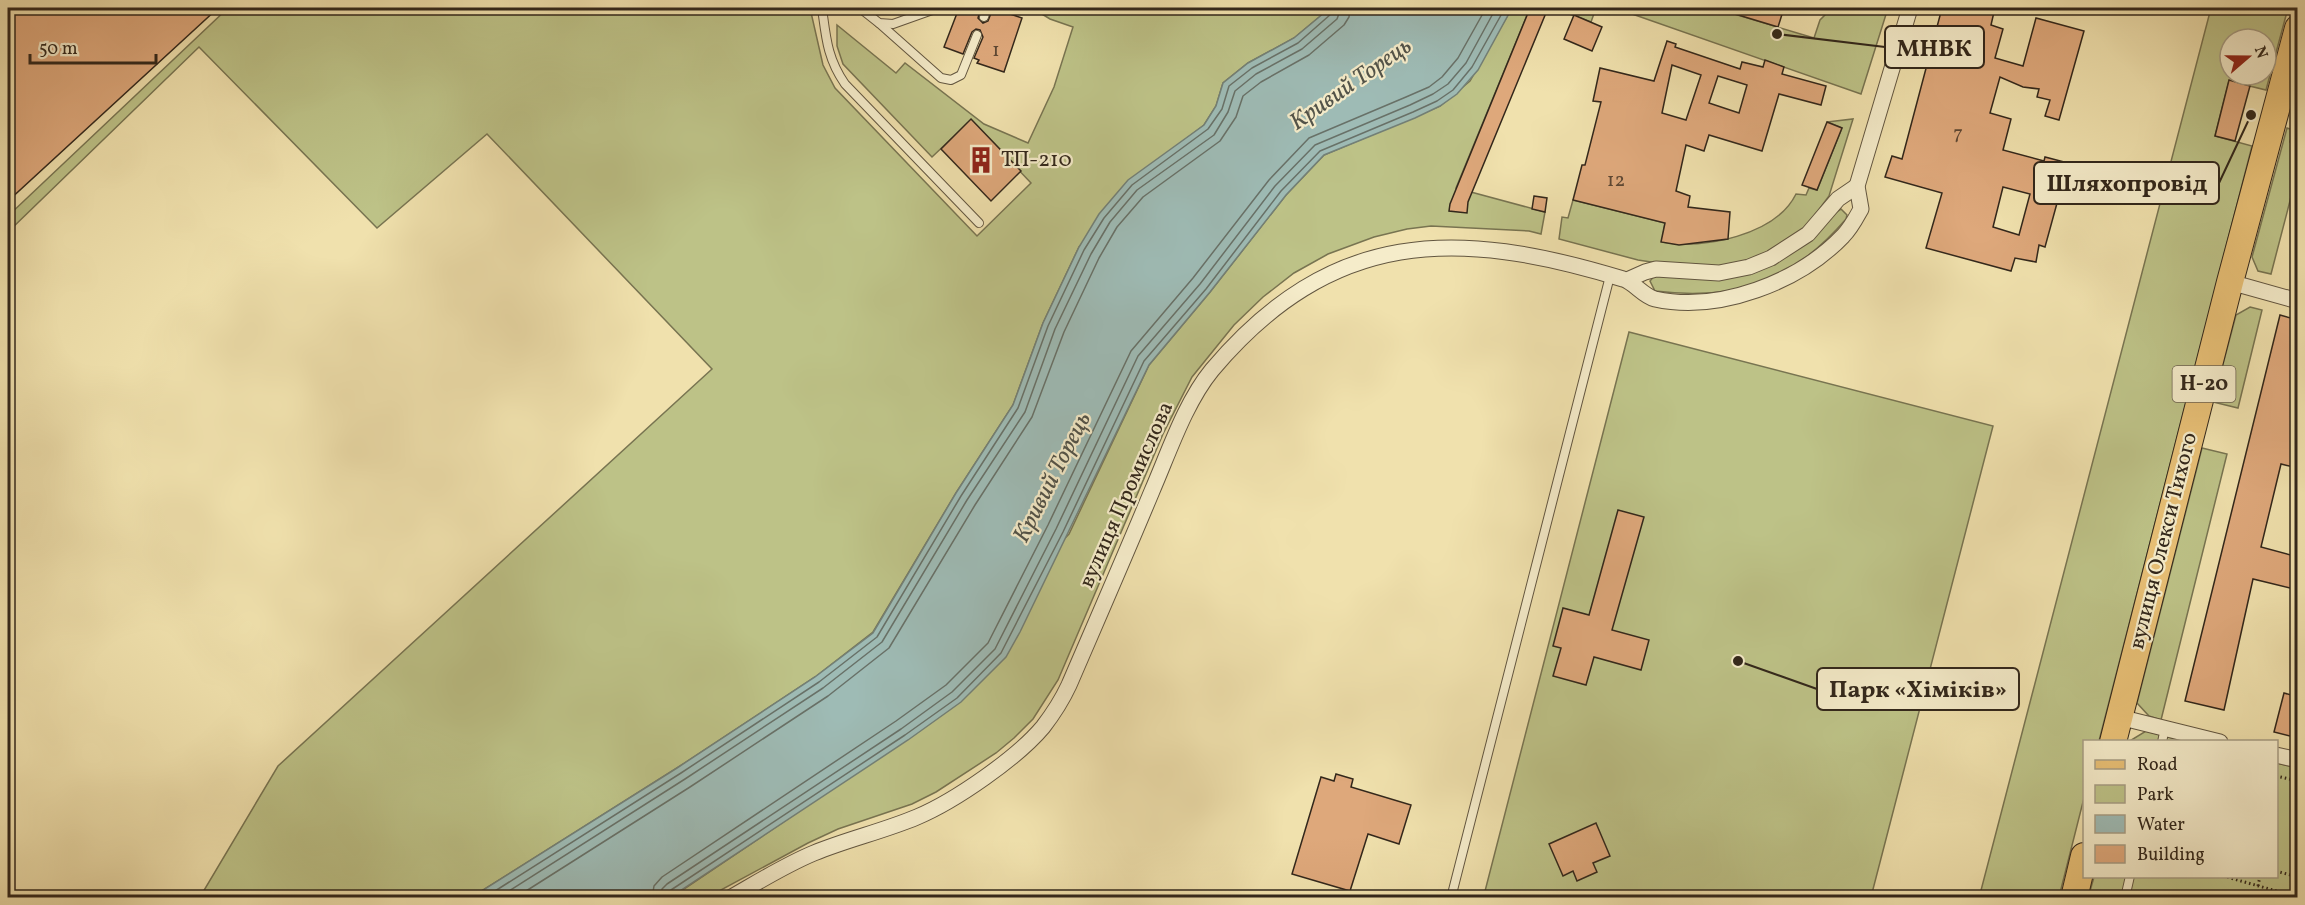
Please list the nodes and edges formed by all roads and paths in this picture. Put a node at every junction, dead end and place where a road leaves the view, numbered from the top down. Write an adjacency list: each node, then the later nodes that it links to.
1 (822, 8): 11 (lane)
2 (860, 8): 7 (lane)
3 (938, 8): 7 (lane)
4 (987, 8): 6 (lane)
5 (1910, 8): 10 (street)
6 (984, 17)
7 (879, 23): 9 (lane)
8 (2298, 28): 14 (main road, вулиця Олекси Тихого / Н-20)
9 (977, 36)
10 (1857, 186): 13 (street); 13 (street)
11 (979, 223)
12 (1610, 276): 13 (street, вулиця Промислова); 30 (lane); 31 (street, вулиця Промислова)
13 (1627, 280)
14 (2230, 282): 15 (street); 16 (main road, вулиця Олекси Тихого / Н-20)
15 (2298, 302)
16 (2116, 729): 17 (street)
17 (2163, 735): 18 (street)
18 (2210, 740)
19 (2278, 755): 20 (street)
20 (2298, 760)
21 (2278, 776): 22 (path)
22 (2298, 781)
23 (2083, 863): 33 (main road)
24 (2278, 871): 25 (path)
25 (2298, 877)
26 (2130, 878): 34 (lane)
27 (2237, 878): 29 (path)
28 (2260, 878): 29 (path)
29 (2258, 886): 35 (path)
30 (1452, 895): 32 (lane)
31 (730, 897)
32 (1461, 897)
33 (2074, 897)
34 (2125, 897)
35 (2298, 897)

